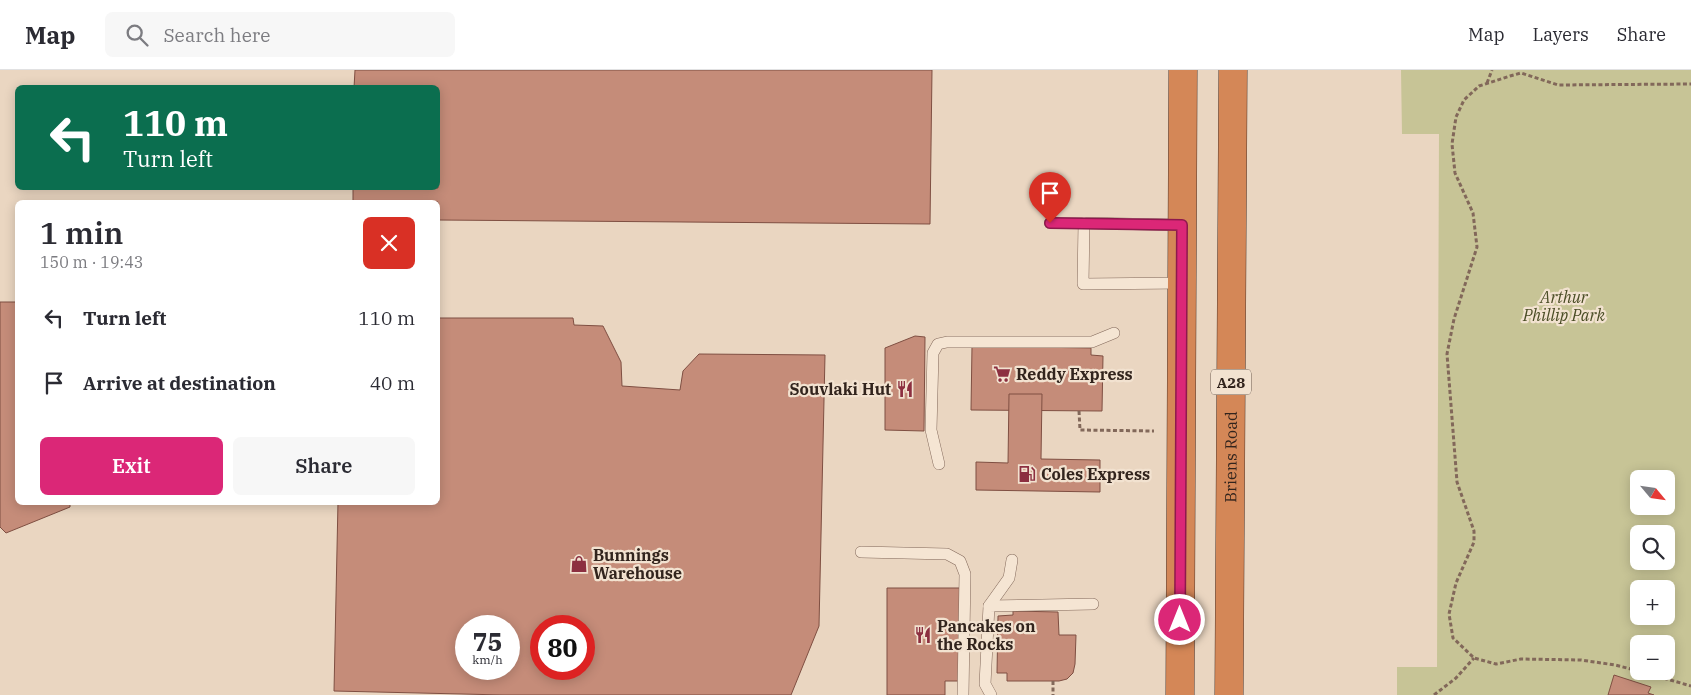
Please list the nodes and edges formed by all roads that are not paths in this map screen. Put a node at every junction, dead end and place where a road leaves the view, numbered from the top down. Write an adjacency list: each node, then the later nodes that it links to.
1 (1183, 70): 5 (highway)
2 (1233, 70): 16 (highway, Briens Road / A28)
3 (1050, 223): 4 (lane)
4 (1084, 223): 5 (lane); 6 (lane)
5 (1182, 225): 6 (highway)
6 (1182, 283): 15 (highway)
7 (1114, 333): 8 (lane)
8 (939, 464)
9 (862, 552): 13 (lane)
10 (1012, 560): 12 (lane)
11 (1093, 604): 12 (lane)
12 (989, 606): 14 (lane)
13 (963, 695)
14 (992, 695)
15 (1180, 695)
16 (1229, 695)

